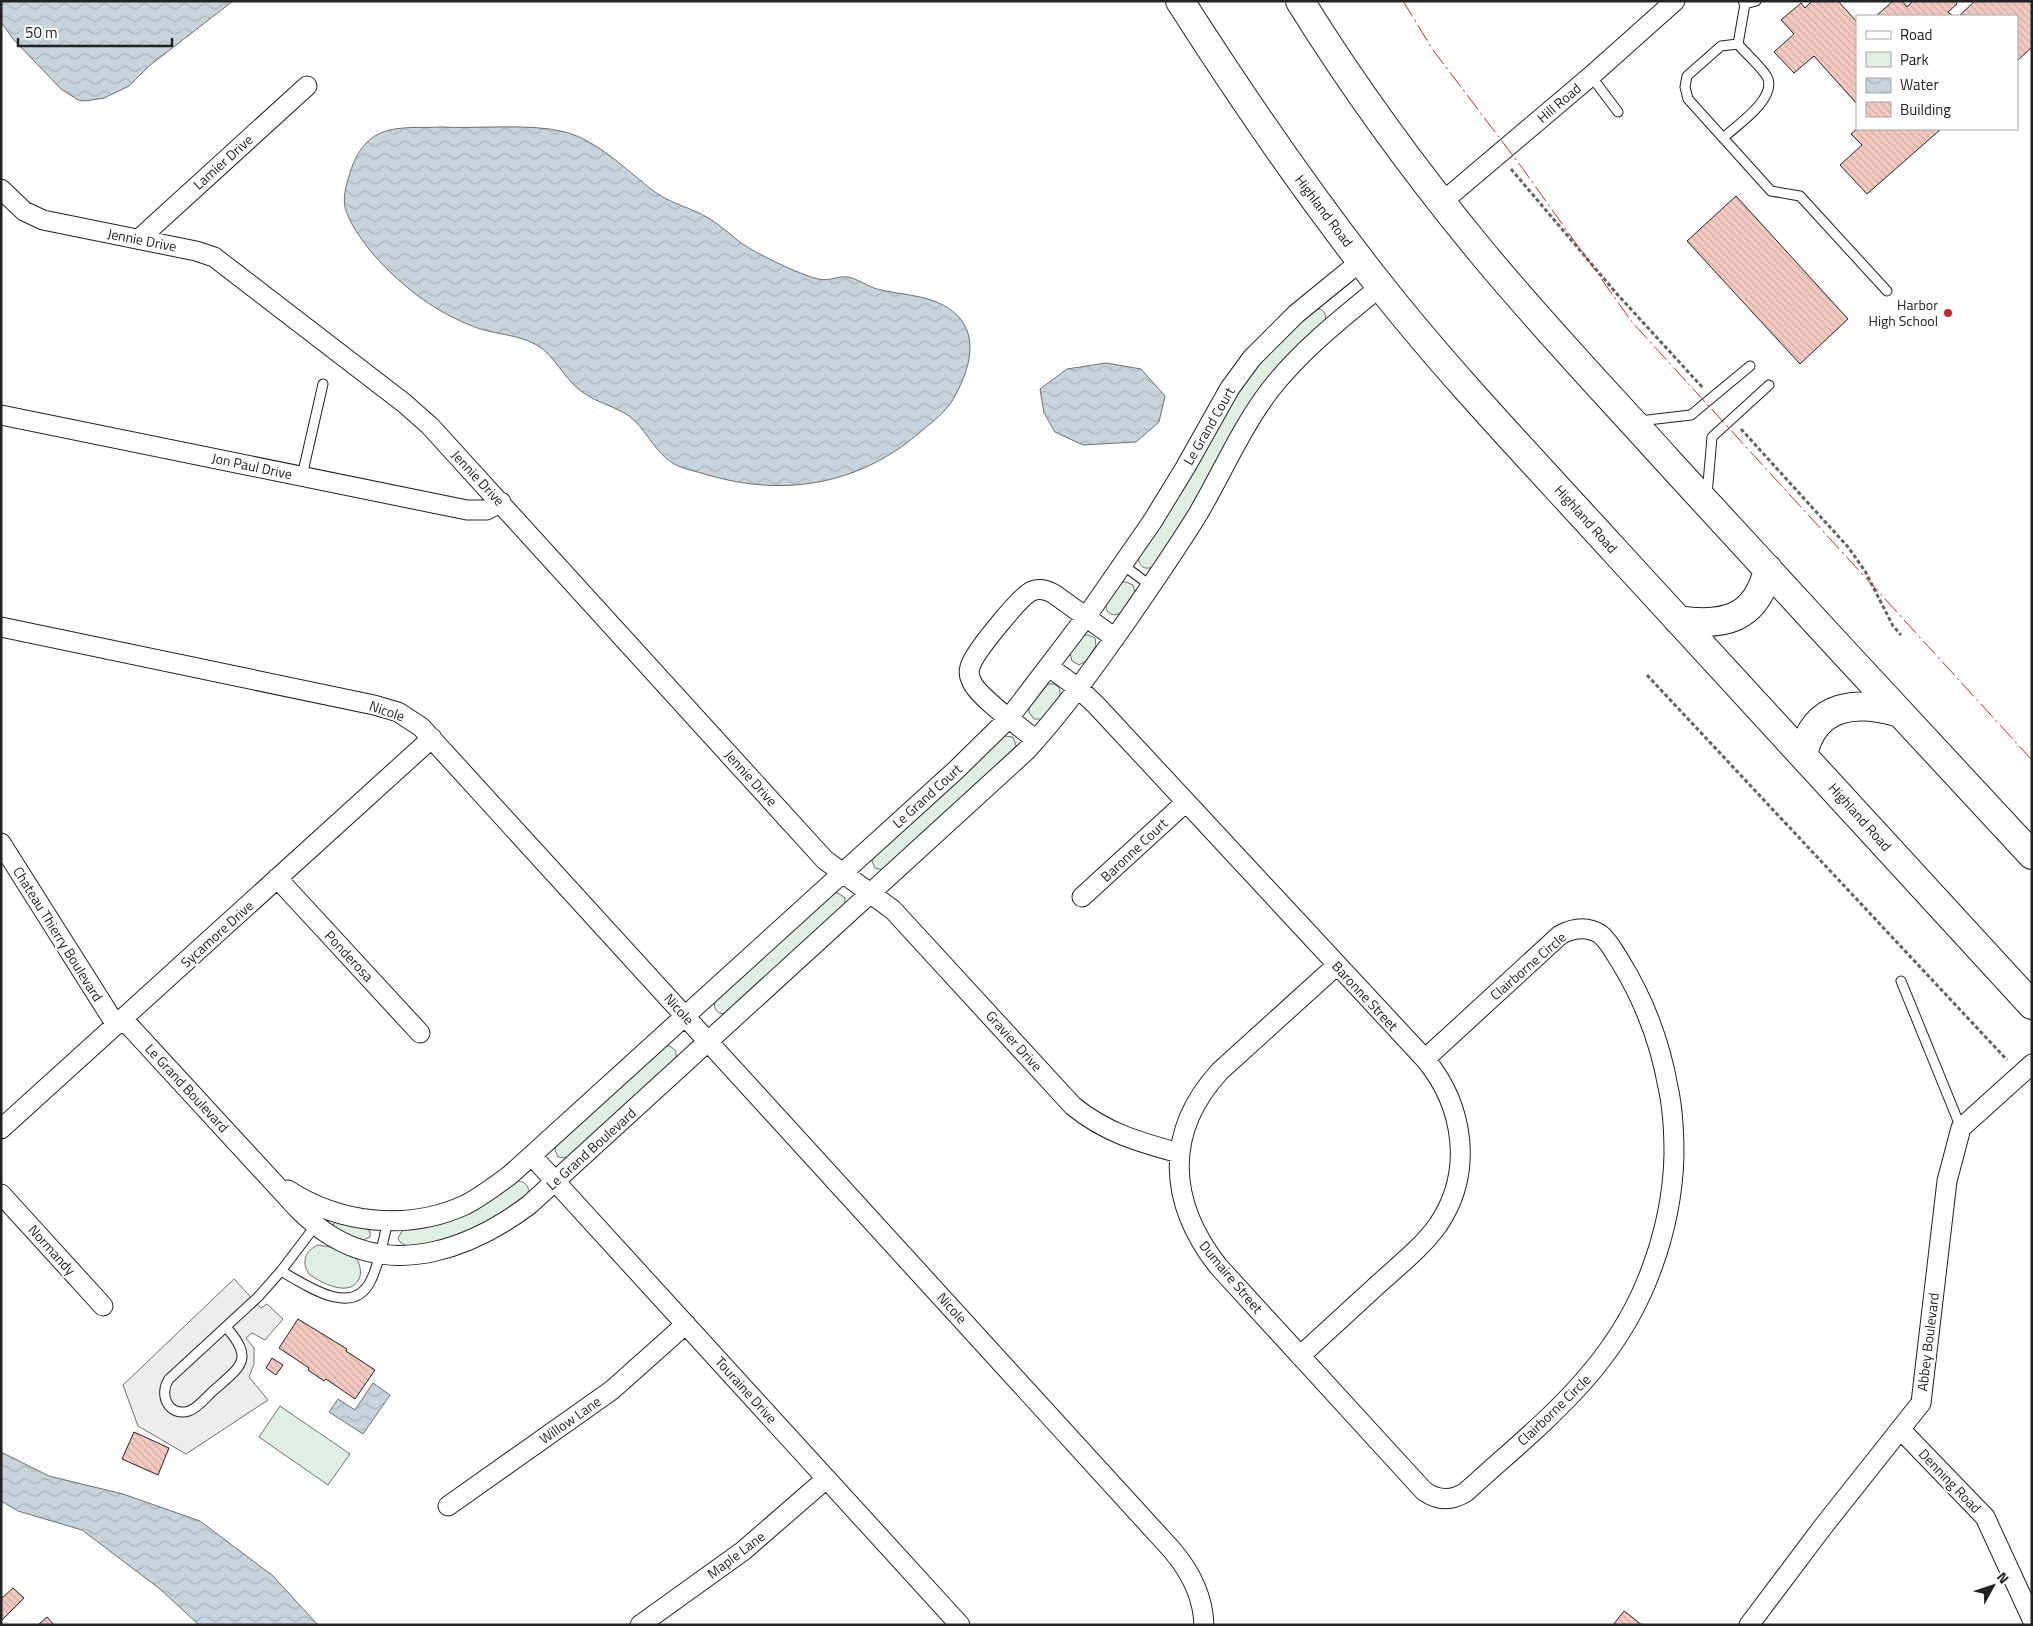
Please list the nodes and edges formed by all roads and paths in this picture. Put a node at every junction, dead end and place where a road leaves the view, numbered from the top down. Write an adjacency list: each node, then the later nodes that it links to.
1 (1180, 1): 15 (highway, Highland Road)
2 (1300, 1): 13 (highway)
3 (1675, 1): 7 (street, Hill Road)
4 (1756, 1): 5 (lane)
5 (1744, 3): 6 (lane)
6 (1738, 44): 10 (lane); 10 (lane)
7 (1591, 76): 9 (lane); 13 (street, Hill Road)
8 (307, 86): 14 (street, Lamier Drive)
9 (1618, 112)
10 (1723, 138): 17 (lane)
11 (1518, 177): 20 (path)
12 (1, 189): 14 (street, Jennie Drive)
13 (1441, 203): 23 (highway)
14 (139, 239): 26 (street, Jennie Drive)
15 (1361, 261): 16 (highway, Highland Road); 28 (street, Le Grand Court)
16 (1381, 286): 30 (street); 32 (highway, Highland Road)
17 (1887, 291)
18 (1750, 366): 23 (lane)
19 (322, 384): 25 (lane)
20 (1700, 386)
21 (1769, 386): 27 (lane)
22 (1, 415): 25 (street, Jon Paul Drive)
23 (1633, 422): 27 (highway)
24 (1740, 429): 34 (path)
25 (302, 476): 26 (street, Jon Paul Drive)
26 (501, 502): 47 (street, Jennie Drive)
27 (1706, 502): 29 (highway)
28 (1123, 565): 30 (lane); 31 (street, Le Grand Court)
29 (1768, 569): 32 (highway); 39 (highway)
30 (1152, 586): 35 (street)
31 (1086, 617): 35 (street); 36 (street, Le Grand Court); 40 (street)
32 (1678, 620): 43 (highway, Highland Road)
33 (1, 627): 41 (street, Nicole)
34 (1900, 635)
35 (1115, 638): 38 (street)
36 (1050, 666): 38 (street, Baronne Street); 40 (street, Le Grand Court)
37 (1647, 675): 59 (path)
38 (1078, 688): 42 (street); 44 (street, Baronne Street)
39 (1900, 713): 43 (highway); 46 (highway)
40 (1009, 718): 42 (street); 47 (street, Le Grand Court)
41 (432, 738): 48 (street, Sycamore Drive); 54 (street, Nicole)
42 (1036, 740): 49 (street)
43 (1803, 755): 53 (highway, Highland Road)
44 (1186, 802): 50 (street, Baronne Court); 51 (street, Baronne Street)
45 (1, 843): 55 (street, Chateau Thierry Boulevard)
46 (2032, 855)
47 (842, 873): 49 (street, Jennie Drive); 54 (street, Le Grand Boulevard)
48 (278, 878): 55 (street, Sycamore Drive); 56 (street, Ponderosa)
49 (871, 894): 57 (street, Le Grand Boulevard); 62 (street, Gravier Drive)
50 (1082, 897)
51 (1337, 965): 58 (street, Baronne Street); 62 (street, Dumaire Street)
52 (1901, 980): 60 (lane)
53 (2032, 1004)
54 (685, 1016): 57 (street, Nicole); 63 (street, Le Grand Boulevard)
55 (120, 1022): 61 (street, Sycamore Drive); 64 (street, Le Grand Boulevard)
56 (420, 1033)
57 (709, 1042): 65 (street, Le Grand Boulevard); 82 (street, Nicole)
58 (1424, 1059): 74 (street, Baronne Street); 77 (street, Clairborne Circle)
59 (2026, 1069): 60 (street)
60 (1961, 1128): 75 (street, Abbey Boulevard)
61 (1, 1129)
62 (1180, 1153): 74 (street, Dumaire Street)
63 (532, 1156): 65 (street, Touraine Drive); 67 (street, Le Grand Boulevard)
64 (272, 1179): 67 (street, Le Grand Boulevard); 68 (street, Le Grand Boulevard)
65 (555, 1181): 69 (street, Le Grand Boulevard); 72 (street, Touraine Drive)
66 (1, 1194): 71 (street, Normandy)
67 (388, 1221): 69 (lane)
68 (316, 1225): 69 (street, Le Grand Boulevard); 70 (lane)
69 (379, 1254): 70 (lane)
70 (281, 1271): 73 (lane)
71 (103, 1306)
72 (686, 1324): 76 (street, Touraine Drive); 78 (street, Willow Lane)
73 (226, 1327): 73 (lane)
74 (1300, 1356): 77 (street, Dumaire Street)
75 (1900, 1429): 79 (street, Denning Road); 83 (street, Abbey Boulevard)
76 (826, 1479): 80 (street, Maple Lane); 81 (street, Touraine Drive)
77 (1433, 1497)
78 (448, 1506)
79 (2032, 1619)
80 (640, 1625)
81 (960, 1625)
82 (1204, 1625)
83 (1749, 1625)

